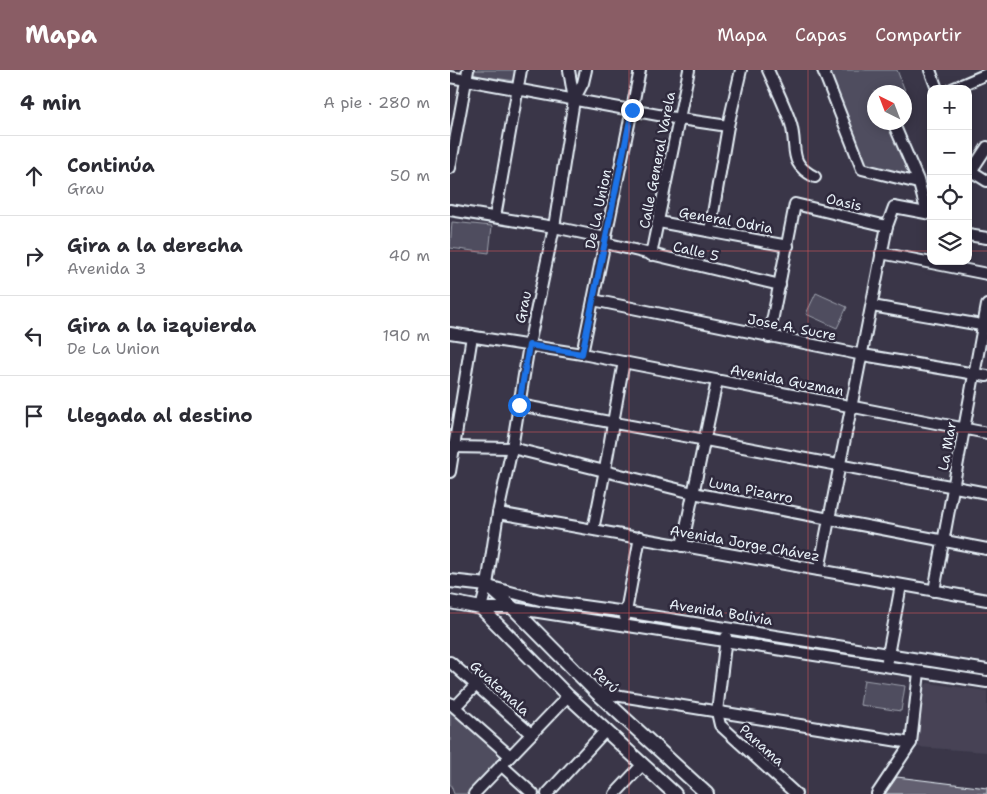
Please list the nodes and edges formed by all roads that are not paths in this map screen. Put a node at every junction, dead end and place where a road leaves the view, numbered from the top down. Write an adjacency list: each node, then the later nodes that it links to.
1 (522, 70): 15 (street)
2 (568, 70): 16 (street, Grau)
3 (586, 70): 16 (street)
4 (640, 70): 17 (street, De La Union)
5 (689, 70): 18 (street, Calle General Varela)
6 (741, 70): 19 (street)
7 (768, 70): 25 (street)
8 (823, 70): 27 (street)
9 (930, 70): 13 (street)
10 (987, 74): 14 (street)
11 (467, 75): 12 (street); 15 (street); 23 (street)
12 (450, 77)
13 (936, 85)
14 (961, 85)
15 (518, 90): 16 (street); 31 (street)
16 (574, 100): 17 (street); 34 (street, Grau)
17 (632, 110): 18 (street); 38 (street, De La Union)
18 (680, 119): 19 (street); 32 (street, Calle General Varela)
19 (728, 126): 35 (street)
20 (896, 130): 27 (street)
21 (987, 147): 22 (street)
22 (972, 167)
23 (450, 168)
24 (972, 173): 26 (street)
25 (815, 177)
26 (987, 181)
27 (918, 183): 28 (street)
28 (927, 208)
29 (450, 210): 31 (street, Calle 5)
30 (927, 213): 33 (street)
31 (495, 217): 34 (street, Calle 5)
32 (659, 222): 35 (street, General Odria); 41 (street, Calle General Varela)
33 (887, 226): 39 (street, Oasis); 40 (street)
34 (554, 227): 38 (street, Calle 5); 51 (street, Grau)
35 (710, 231): 39 (street, General Odria)
36 (972, 236): 37 (street)
37 (987, 238)
38 (605, 241): 41 (street, Calle 5); 44 (street, De La Union)
39 (788, 246): 43 (street)
40 (882, 253): 42 (street); 46 (street)
41 (651, 254): 43 (street, Calle 5)
42 (987, 274)
43 (780, 285): 50 (street)
44 (593, 300): 50 (street, Jose A. Sucre); 52 (street, De La Union)
45 (987, 305): 47 (street, La Mar)
46 (872, 306): 47 (street); 53 (street)
47 (985, 325): 55 (street, La Mar)
48 (450, 333): 49 (street, Avenida Guzman)
49 (472, 336): 51 (street, Avenida Guzman); 64 (street)
50 (770, 337): 53 (street, Jose A. Sucre)
51 (529, 345): 52 (street, Avenida Guzman); 58 (street, Grau)
52 (582, 354): 54 (street, Avenida Guzman)
53 (863, 355): 55 (street, Jose A. Sucre); 59 (street)
54 (624, 362): 57 (street, Avenida Guzman); 60 (street)
55 (975, 372): 56 (street, Jose A. Sucre); 61 (street, La Mar)
56 (987, 376)
57 (717, 381): 59 (street, Avenida Guzman); 63 (street)
58 (519, 405): 60 (street); 65 (street, Grau)
59 (851, 407): 61 (street, Avenida Guzman); 66 (street)
60 (612, 423): 63 (street); 68 (street)
61 (964, 428): 62 (street, Avenida Guzman); 69 (street, La Mar)
62 (987, 433)
63 (704, 440): 66 (street); 70 (street)
64 (452, 447): 65 (street, Luna Pizarro); 67 (street)
65 (512, 448): 68 (street, Luna Pizarro); 72 (street, Grau)
66 (838, 466): 69 (street); 73 (street)
67 (450, 472)
68 (606, 472): 70 (street, Luna Pizarro); 74 (street)
69 (953, 488): 71 (street); 76 (street, La Mar)
70 (693, 493): 73 (street, Luna Pizarro); 77 (street)
71 (987, 493)
72 (498, 512): 74 (street, Avenida Jorge Chávez); 82 (street, Grau)
73 (828, 519): 76 (street, Luna Pizarro); 79 (street)
74 (593, 528): 75 (street, Avenida Jorge Chávez)
75 (640, 537): 77 (street, Avenida Jorge Chávez); 88 (street)
76 (943, 542): 78 (street, Luna Pizarro); 83 (street, La Mar)
77 (682, 546): 79 (street, Avenida Jorge Chávez)
78 (987, 549)
79 (818, 570): 81 (street, Avenida Jorge Chávez)
80 (450, 581): 82 (main road, Avenida Bolivia)
81 (902, 585): 83 (street, Avenida Jorge Chávez); 92 (street)
82 (487, 586): 86 (street, Grau); 87 (main road, Perú); 88 (street, Avenida Bolivia)
83 (934, 591): 84 (street, Avenida Jorge Chávez)
84 (987, 600)
85 (450, 602): 86 (main road, Avenida Bolivia)
86 (481, 608): 87 (street, Avenida Bolivia); 100 (main road)
87 (513, 608): 89 (street, Avenida Bolivia); 99 (main road, Perú)
88 (626, 612): 89 (street); 90 (street, Avenida Bolivia)
89 (624, 625): 91 (street, Avenida Bolivia)
90 (727, 629): 91 (street); 92 (street, Avenida Bolivia)
91 (725, 642): 94 (street, Avenida Bolivia); 102 (street)
92 (888, 655): 94 (street); 95 (street, Avenida Bolivia)
93 (450, 662): 98 (street, Guatemala)
94 (886, 667): 96 (street, Avenida Bolivia)
95 (987, 670)
96 (919, 672): 97 (street, Avenida Bolivia); 105 (street)
97 (987, 682)
98 (477, 684): 101 (street); 104 (street, Guatemala)
99 (596, 692): 102 (street); 114 (main road, Perú)
100 (568, 696): 103 (main road); 104 (street)
101 (452, 705): 106 (street)
102 (717, 712): 105 (street); 115 (street, Panama)
103 (606, 730): 107 (main road); 111 (street)
104 (531, 734): 106 (street)
105 (911, 743): 116 (street)
106 (510, 756): 108 (street)
107 (643, 764): 112 (street); 113 (main road)
108 (502, 765): 109 (street); 110 (street)
109 (474, 794)
110 (534, 794)
111 (547, 794)
112 (615, 794)
113 (675, 794)
114 (706, 794)
115 (796, 794)
116 (876, 794)

